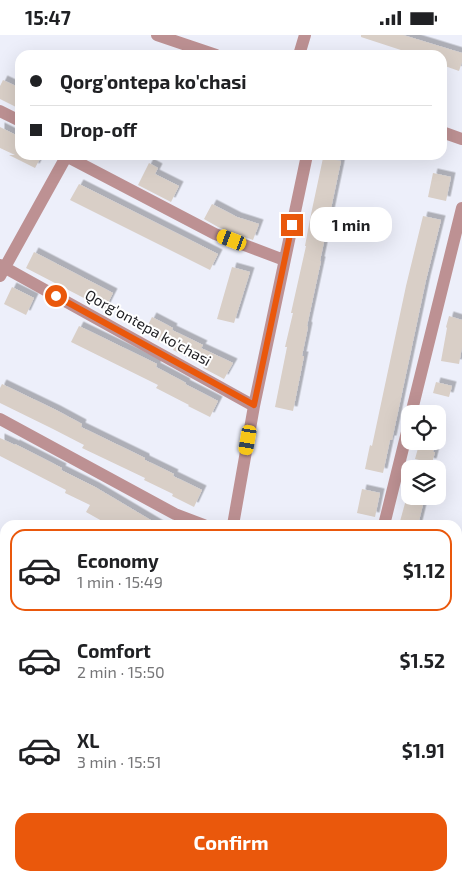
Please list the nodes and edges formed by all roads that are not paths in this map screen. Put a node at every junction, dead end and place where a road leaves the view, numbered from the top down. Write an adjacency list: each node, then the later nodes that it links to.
1 (157, 35): 3 (street)
2 (305, 35): 4 (street)
3 (201, 50)
4 (300, 50)
5 (0, 111): 6 (street)
6 (15, 118)
7 (447, 134): 8 (street)
8 (462, 139)
9 (63, 160): 14 (street)
10 (73, 160): 13 (street)
11 (305, 160): 13 (street)
12 (462, 209): 16 (street)
13 (284, 260): 15 (street)
14 (2, 269): 15 (street, Qorg'ontepa ko'chasi)
15 (254, 405): 20 (street)
16 (414, 405)
17 (0, 419): 19 (street)
18 (403, 450): 21 (street)
19 (190, 520)
20 (234, 520)
21 (385, 520)

